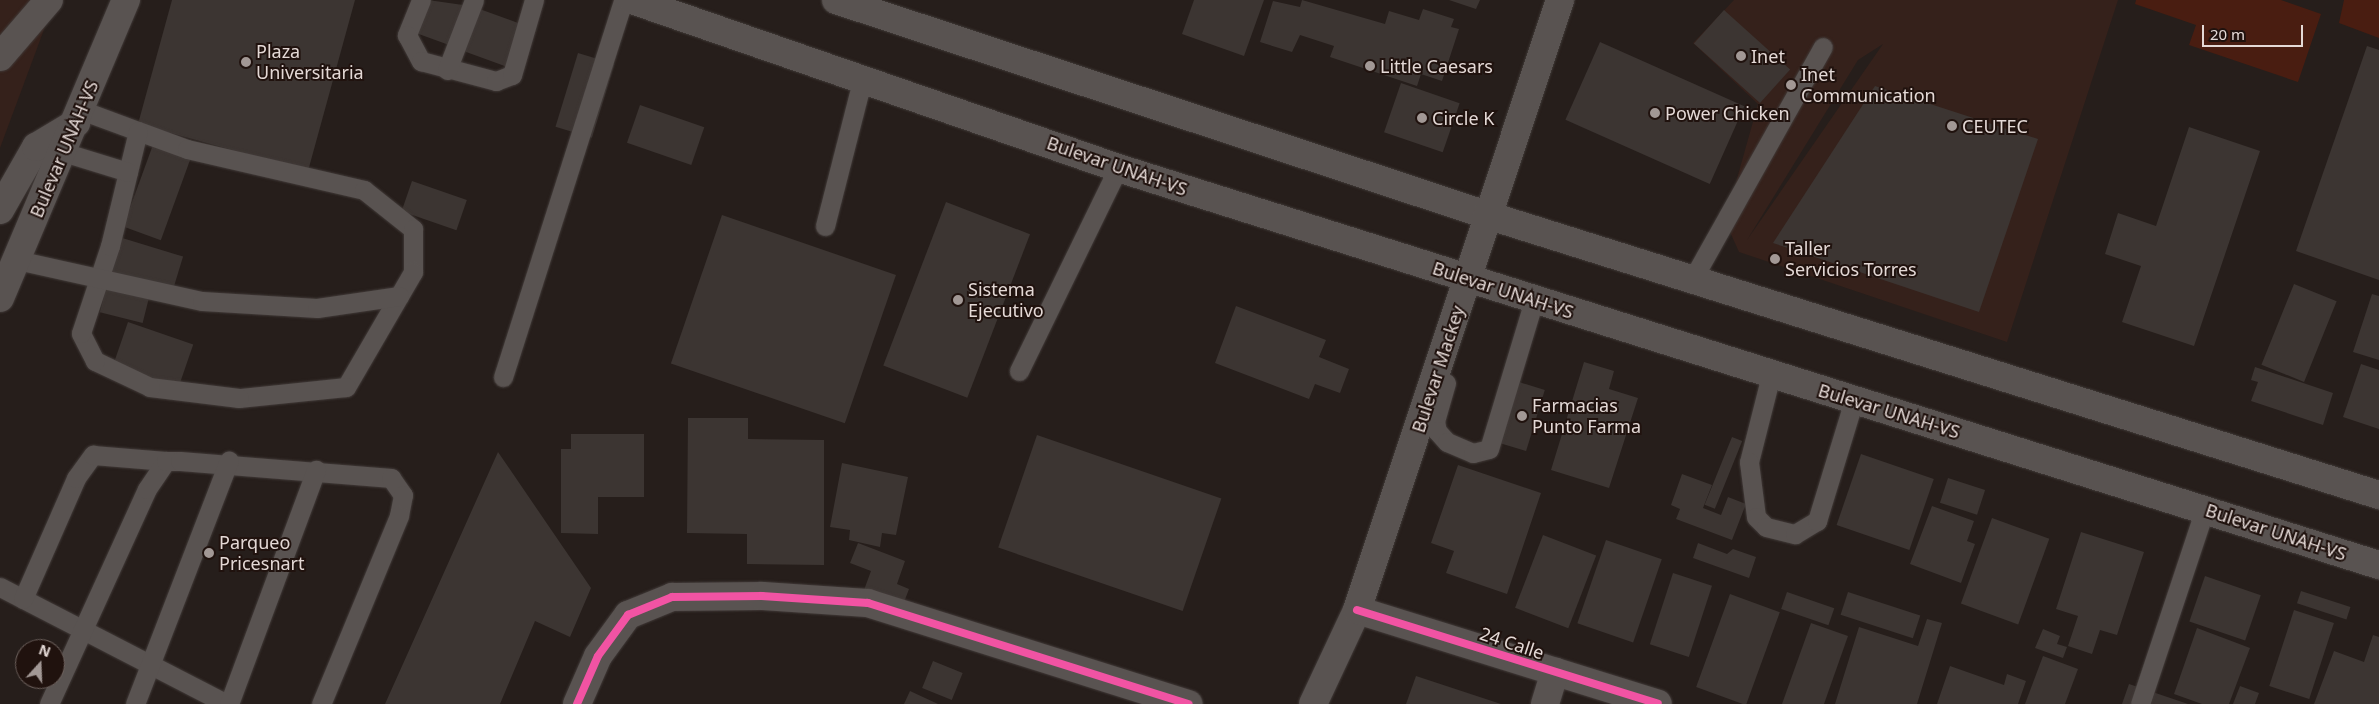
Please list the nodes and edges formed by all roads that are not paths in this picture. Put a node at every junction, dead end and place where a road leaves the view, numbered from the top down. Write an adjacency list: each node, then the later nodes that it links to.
1 (49, 0): 11 (main road)
2 (126, 0): 14 (main road, Bulevar UNAH-VS)
3 (421, 0): 12 (lane)
4 (474, 0): 12 (lane)
5 (534, 0): 12 (lane)
6 (623, 0): 31 (lane)
7 (632, 0): 13 (main road, Bulevar UNAH-VS)
8 (836, 0): 20 (main road)
9 (1560, 0): 20 (main road, Bulevar Mackey)
10 (1823, 48): 25 (lane)
11 (0, 57)
12 (447, 70)
13 (863, 77): 17 (main road, Bulevar UNAH-VS); 21 (lane)
14 (78, 116): 15 (lane); 16 (main road, Bulevar UNAH-VS); 19 (main road)
15 (138, 130): 18 (lane); 26 (lane)
16 (63, 152): 18 (lane); 22 (main road, Bulevar UNAH-VS)
17 (1118, 168): 24 (main road, Bulevar UNAH-VS); 29 (lane)
18 (128, 172): 23 (lane)
19 (0, 210)
20 (1487, 216): 24 (main road, Bulevar Mackey); 25 (main road)
21 (825, 226)
22 (17, 260): 23 (lane); 27 (main road, Bulevar UNAH-VS)
23 (96, 280): 26 (lane); 26 (lane)
24 (1473, 280): 28 (main road, Bulevar UNAH-VS); 28 (lane); 41 (main road, Bulevar Mackey)
25 (1692, 280): 36 (main road)
26 (399, 296)
27 (0, 298)
28 (1534, 300): 30 (main road, Bulevar UNAH-VS)
29 (1019, 371)
30 (1770, 375): 32 (main road, Bulevar UNAH-VS); 32 (lane)
31 (503, 377)
32 (1854, 400): 37 (main road, Bulevar UNAH-VS)
33 (166, 461): 34 (lane); 40 (lane); 42 (lane)
34 (229, 461): 35 (lane); 43 (lane)
35 (316, 470): 47 (lane); 48 (lane)
36 (2379, 495)
37 (2205, 509): 38 (main road, Bulevar UNAH-VS); 54 (lane)
38 (2379, 565)
39 (0, 587): 40 (lane)
40 (23, 599): 42 (lane)
41 (1357, 610): 44 (main road, 24 Calle); 51 (main road, Bulevar Mackey)
42 (83, 630): 43 (lane); 45 (lane)
43 (151, 666): 46 (lane); 47 (lane)
44 (1555, 672): 52 (main road); 53 (main road, 24 Calle)
45 (49, 704)
46 (135, 704)
47 (228, 704)
48 (321, 704)
49 (578, 704): 50 (main road)
50 (1188, 704)
51 (1313, 704)
52 (1545, 704)
53 (1658, 704)
54 (2140, 704)

